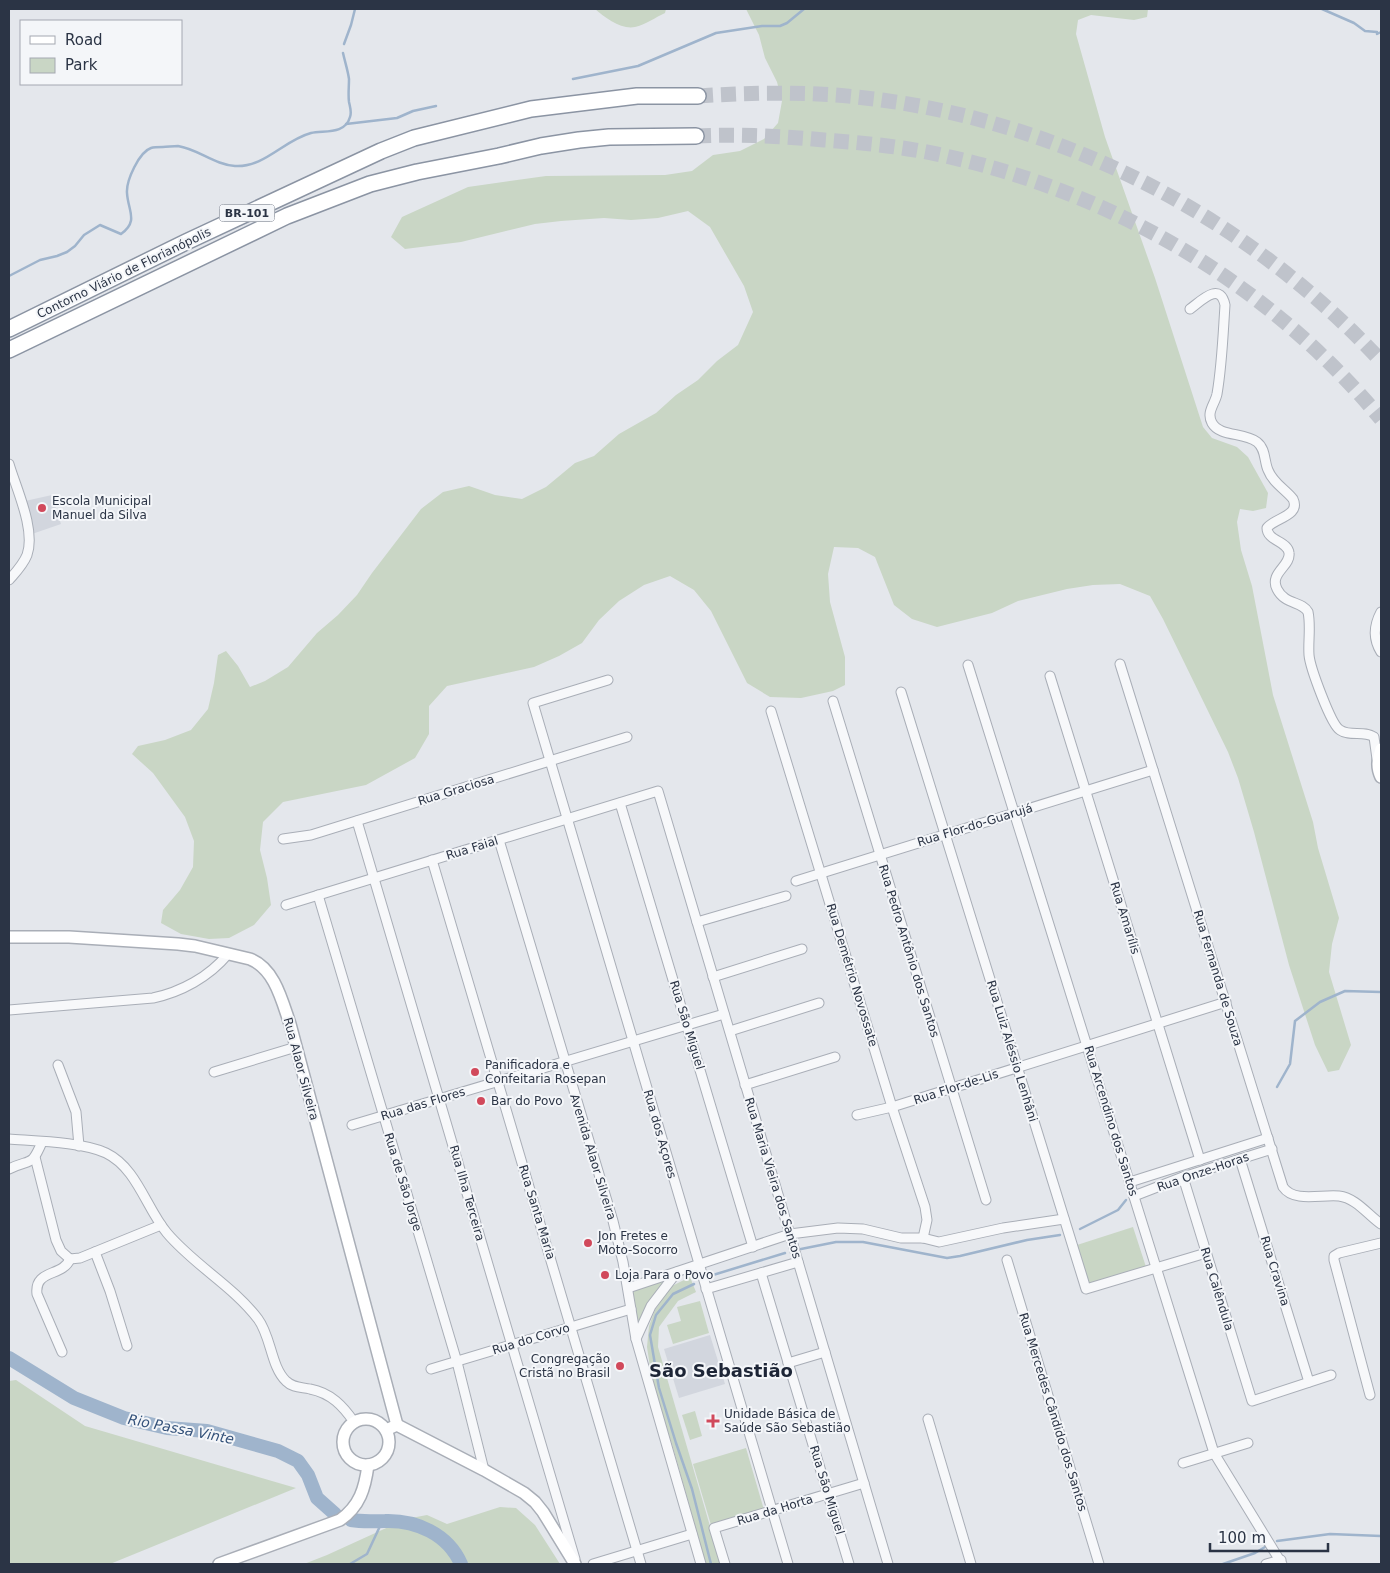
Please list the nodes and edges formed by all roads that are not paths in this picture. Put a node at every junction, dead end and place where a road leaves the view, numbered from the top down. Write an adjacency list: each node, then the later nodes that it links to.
1 (698, 96): 4 (highway, Contorno Viário de Florianópolis / BR-101)
2 (696, 136): 5 (highway, Contorno Viário de Florianópolis / BR-101)
3 (1190, 309): 20 (street)
4 (11, 328)
5 (14, 347)
6 (9, 465): 7 (street)
7 (9, 580)
8 (1381, 612): 9 (street)
9 (1381, 652)
10 (968, 664): 26 (street, Rua Arcendino dos Santos)
11 (1120, 664): 21 (street, Rua Fernanda de Souza)
12 (1050, 676): 24 (street, Rua Amarílis)
13 (608, 680): 19 (street, Rua dos Açores)
14 (901, 692): 29 (street, Rua Luiz Aléssio Lenhâni)
15 (833, 701): 32 (street, Rua Pedro Antônio dos Santos)
16 (771, 711): 34 (street, Rua Demétrio Novossate)
17 (627, 737): 19 (street, Rua Graciosa)
18 (1381, 749): 20 (street)
19 (550, 761): 27 (street, Rua dos Açores); 28 (street, Rua Graciosa)
20 (1377, 762): 22 (street)
21 (1153, 770): 24 (street, Rua Flor-do-Guarujá); 45 (street, Rua Fernanda de Souza)
22 (1381, 776)
23 (658, 791): 25 (street, Rua Faial); 40 (street, Rua Maria Vieira dos Santos)
24 (1086, 791): 26 (street, Rua Flor-do-Guarujá); 49 (street, Rua Amarílis)
25 (620, 803): 27 (street, Rua Faial); 50 (street, Rua São Miguel)
26 (1015, 813): 29 (street, Rua Flor-do-Guarujá); 53 (street, Rua Arcendino dos Santos)
27 (567, 819): 31 (street, Rua Faial); 52 (street, Rua dos Açores)
28 (357, 821): 30 (street, Rua Graciosa); 35 (street, Rua Ilha Terceira)
29 (946, 834): 32 (street, Rua Flor-do-Guarujá); 58 (street, Rua Luiz Aléssio Lenhâni)
30 (283, 839)
31 (498, 840): 33 (street, Rua Faial); 56 (street, Avenida Alaor Silveira)
32 (880, 855): 34 (street, Rua Flor-do-Guarujá); 62 (street, Rua Pedro Antônio dos Santos)
33 (432, 860): 35 (street, Rua Faial); 60 (street, Rua Santa Maria)
34 (821, 874): 36 (street, Rua Flor-do-Guarujá); 64 (street, Rua Demétrio Novossate)
35 (373, 878): 37 (street, Rua Faial); 63 (street, Rua Ilha Terceira)
36 (796, 881)
37 (318, 895): 39 (street, Rua Faial); 66 (street, Rua de São Jorge)
38 (786, 896): 40 (street)
39 (286, 905)
40 (697, 922): 44 (street, Rua Maria Vieira dos Santos)
41 (9, 937): 43 (street, Rua Alaor Silveira)
42 (802, 950): 44 (street)
43 (228, 954): 47 (street); 54 (street, Rua Alaor Silveira)
44 (713, 977): 48 (street, Rua Maria Vieira dos Santos)
45 (1226, 1002): 49 (street, Rua Flor-de-Lis); 69 (street, Rua Fernanda de Souza)
46 (819, 1003): 51 (street)
47 (9, 1010)
48 (724, 1014): 50 (street, Rua das Flores); 51 (street, Rua Maria Vieira dos Santos)
49 (1158, 1023): 53 (street, Rua Flor-de-Lis); 75 (street, Rua Amarílis)
50 (687, 1025): 52 (street, Rua das Flores); 87 (street, Rua São Miguel)
51 (730, 1031): 61 (street, Rua Maria Vieira dos Santos)
52 (633, 1041): 56 (street, Rua das Flores); 93 (street, Rua dos Açores)
53 (1087, 1046): 58 (street, Rua Flor-de-Lis); 78 (street, Rua Arcendino dos Santos)
54 (296, 1048): 59 (street); 114 (street, Rua Alaor Silveira)
55 (835, 1057): 61 (street)
56 (565, 1061): 60 (street, Rua das Flores); 97 (street, Avenida Alaor Silveira)
57 (58, 1065): 71 (street)
58 (1017, 1068): 62 (street, Rua Flor-de-Lis); 81 (street, Rua Luiz Aléssio Lenhâni)
59 (214, 1072)
60 (498, 1081): 63 (street, Rua das Flores); 100 (street, Rua Santa Maria)
61 (746, 1085): 84 (street, Rua Maria Vieira dos Santos)
62 (952, 1088): 64 (street, Rua Flor-de-Lis); 80 (street, Rua Pedro Antônio dos Santos)
63 (439, 1099): 66 (street, Rua das Flores); 102 (street, Rua Ilha Terceira)
64 (892, 1107): 65 (street, Rua Flor-de-Lis); 85 (street, Rua Demétrio Novossate)
65 (857, 1115)
66 (383, 1116): 67 (street, Rua das Flores); 106 (street, Rua de São Jorge)
67 (352, 1125)
68 (9, 1138): 70 (street)
69 (1268, 1138): 72 (street, Rua Fernanda de Souza); 75 (street, Rua Onze-Horas)
70 (42, 1142): 71 (street); 73 (street)
71 (79, 1146): 83 (street)
72 (1272, 1149): 74 (street, Rua Onze-Horas); 82 (street, Rua Fernanda de Souza)
73 (35, 1158): 76 (street); 90 (street)
74 (1240, 1159): 77 (street, Rua Onze-Horas); 110 (street, Rua Cravina)
75 (1200, 1160): 78 (street, Rua Onze-Horas)
76 (9, 1169)
77 (1183, 1178): 79 (street, Rua Onze-Horas); 89 (street, Rua Calêndula)
78 (1130, 1182): 79 (street, Rua Arcendino dos Santos)
79 (1134, 1196): 94 (street, Rua Arcendino dos Santos)
80 (986, 1200)
81 (1064, 1219): 85 (street); 94 (street, Rua Luiz Aléssio Lenhâni)
82 (1381, 1224)
83 (161, 1225): 88 (street); 113 (street)
84 (790, 1234): 85 (street); 87 (street); 92 (street, Rua Maria Vieira dos Santos)
85 (923, 1238)
86 (1381, 1243): 111 (street)
87 (753, 1246): 93 (street)
88 (95, 1252): 90 (street); 103 (street)
89 (1206, 1252): 94 (street, Rua Luiz Aléssio Lenhâni); 110 (street, Rua Calêndula)
90 (70, 1259): 104 (street)
91 (1007, 1260): 137 (street, Rua Mercedes Cândido dos Santos)
92 (798, 1262): 96 (street); 105 (street, Rua Maria Vieira dos Santos)
93 (699, 1264): 95 (street); 98 (street, Rua dos Açores)
94 (1156, 1268): 117 (street, Rua Arcendino dos Santos)
95 (677, 1272): 97 (street); 101 (street)
96 (761, 1273): 98 (street); 107 (street, Rua São Miguel)
97 (628, 1288): 99 (street, Avenida Alaor Silveira)
98 (706, 1289): 123 (street, Rua dos Açores)
99 (631, 1309): 100 (street, Rua do Corvo); 101 (street, Avenida Alaor Silveira)
100 (571, 1327): 102 (street, Rua do Corvo); 125 (street, Rua Santa Maria)
101 (636, 1339): 124 (street, Avenida Alaor Silveira)
102 (512, 1345): 106 (street, Rua do Corvo); 128 (street, Rua Ilha Terceira)
103 (127, 1346)
104 (62, 1352)
105 (825, 1352): 107 (street); 121 (street, Rua Maria Vieira dos Santos)
106 (457, 1362): 108 (street, Rua do Corvo); 120 (street, Rua de São Jorge)
107 (788, 1363): 122 (street, Rua São Miguel)
108 (431, 1369)
109 (1331, 1375): 110 (street)
110 (1309, 1382)
111 (1370, 1395)
112 (928, 1419): 136 (street)
113 (354, 1422): 115 (street); 119 (street)
114 (397, 1425): 115 (street); 120 (street)
115 (386, 1430): 119 (street)
116 (1248, 1443): 117 (street)
117 (1214, 1453): 118 (street); 126 (street, Rua Arcendino dos Santos)
118 (1183, 1463)
119 (368, 1464): 127 (street)
120 (484, 1470): 128 (street)
121 (864, 1482): 122 (street, Rua da Horta); 135 (street, Rua Maria Vieira dos Santos)
122 (828, 1494): 123 (street, Rua da Horta); 134 (street, Rua São Miguel)
123 (772, 1511): 132 (street, Rua da Horta); 133 (street, Rua dos Açores)
124 (692, 1534): 125 (street); 131 (street, Avenida Alaor Silveira)
125 (637, 1551): 129 (street); 130 (street, Rua Santa Maria)
126 (1281, 1562): 138 (street)
127 (219, 1564)
128 (576, 1564)
129 (593, 1564)
130 (641, 1564)
131 (701, 1564)
132 (725, 1564)
133 (788, 1564)
134 (849, 1564)
135 (888, 1564)
136 (971, 1564)
137 (1099, 1564)
138 (1266, 1564)

